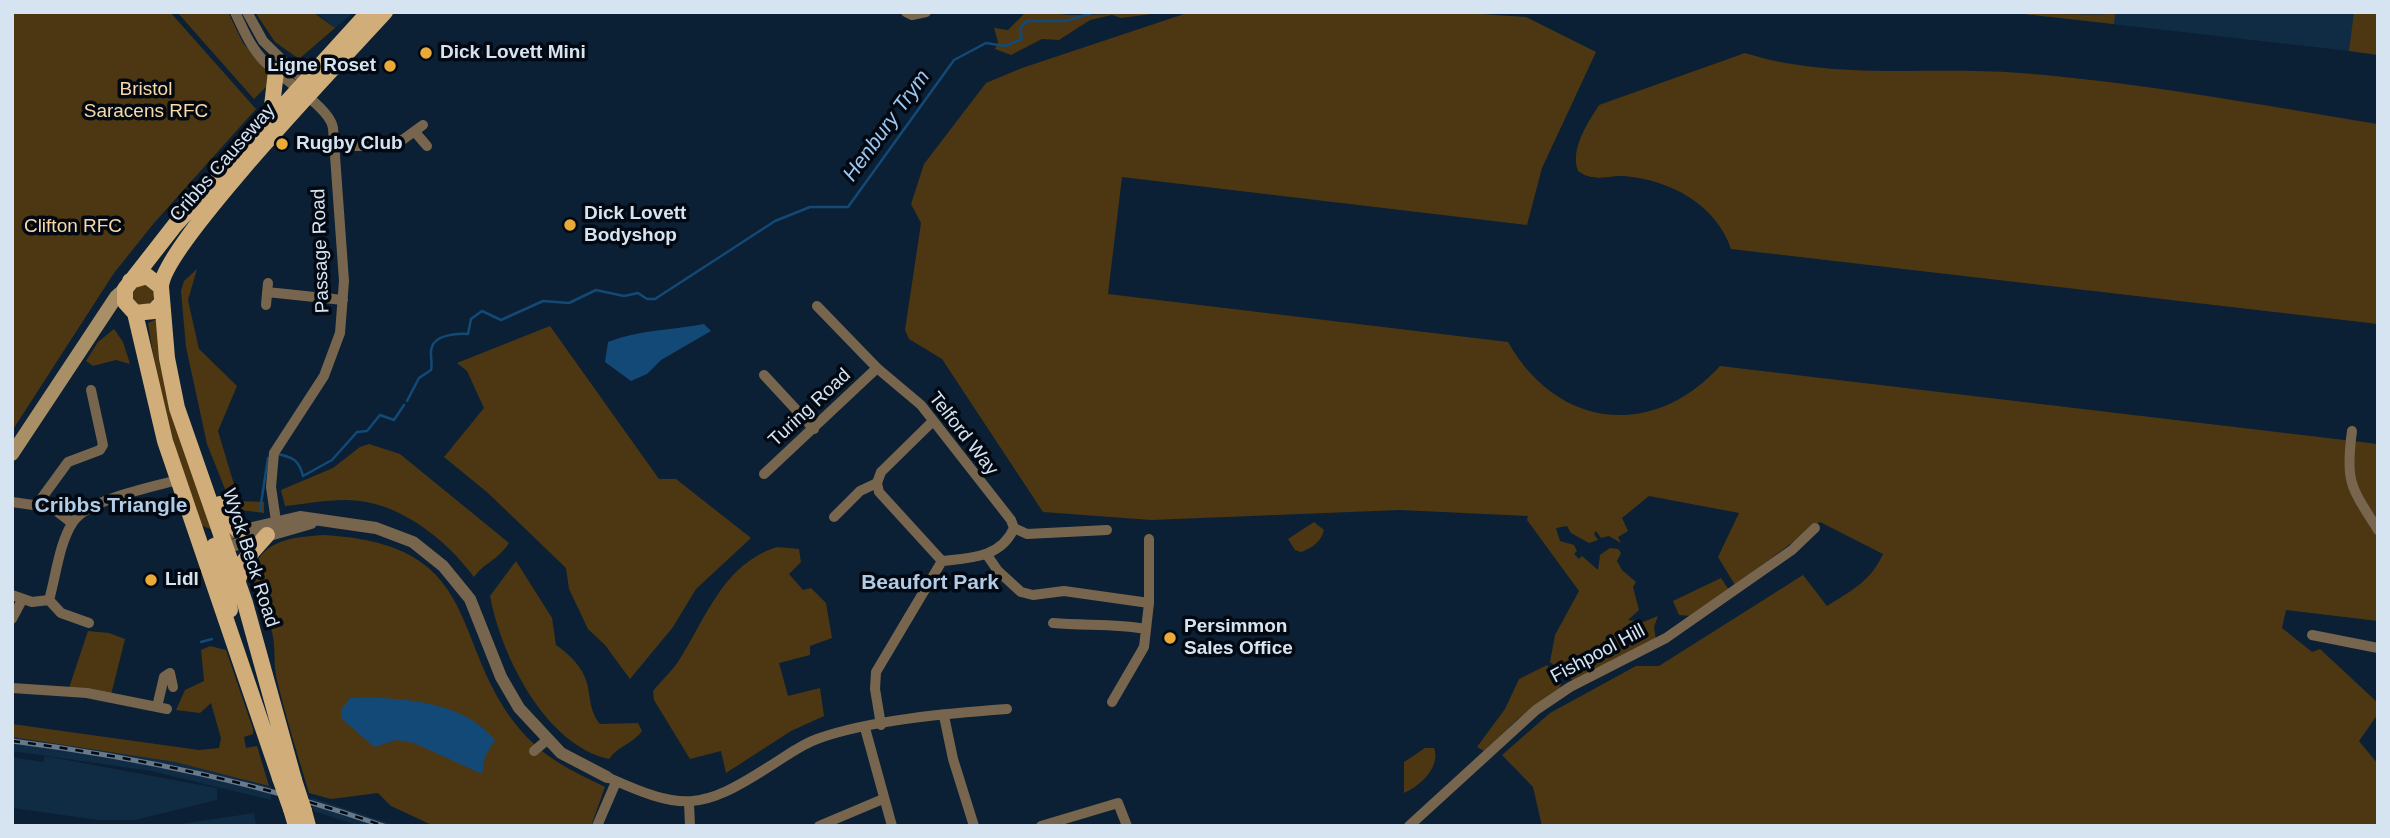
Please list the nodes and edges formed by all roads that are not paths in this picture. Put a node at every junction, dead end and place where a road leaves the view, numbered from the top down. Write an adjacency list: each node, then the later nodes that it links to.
1 (235, 12): 7 (street)
2 (247, 12): 7 (street)
3 (369, 12): 7 (main road, Cribbs Causeway)
4 (386, 12): 7 (main road, Cribbs Causeway)
5 (926, 12): 6 (street)
6 (909, 14)
7 (297, 85): 8 (main road, Cribbs Causeway); 8 (main road, Cribbs Causeway); 9 (street, Passage Road); 12 (main road, Cribbs Causeway)
8 (271, 118): 11 (main road, Cribbs Causeway)
9 (334, 146): 10 (street); 13 (street, Passage Road)
10 (427, 146)
11 (127, 285): 12 (main road); 16 (main road); 17 (main road)
12 (162, 294): 16 (main road); 24 (main road, Wyck Beck Road)
13 (343, 300): 14 (street); 35 (street, Passage Road)
14 (266, 305)
15 (817, 306): 18 (street, Turing Road)
16 (134, 312): 17 (main road); 27 (main road, Wyck Beck Road)
17 (105, 316): 25 (main road)
18 (877, 368): 21 (street, Telford Way); 22 (street, Turing Road)
19 (764, 375): 22 (street)
20 (91, 390): 30 (street)
21 (933, 421): 28 (street); 36 (street, Telford Way)
22 (814, 429): 26 (street, Turing Road)
23 (2352, 431): 39 (street)
24 (191, 453): 40 (main road); 42 (main road, Wyck Beck Road)
25 (12, 454)
26 (764, 474)
27 (178, 480): 31 (street); 42 (main road, Wyck Beck Road)
28 (877, 483): 33 (street); 44 (street)
29 (12, 502): 30 (street)
30 (42, 502): 34 (street)
31 (99, 505): 32 (street); 34 (street)
32 (103, 517)
33 (834, 517)
34 (72, 523): 47 (street)
35 (272, 528): 40 (street); 42 (street); 45 (main road); 62 (street)
36 (1014, 528): 38 (street); 43 (street)
37 (1815, 528): 76 (street, Fishpool Hill)
38 (1107, 530)
39 (2378, 530)
40 (239, 531): 42 (street)
41 (1149, 540): 48 (street)
42 (215, 543): 45 (main road, Wyck Beck Road); 64 (main road, Wyck Beck Road)
43 (987, 555): 44 (street); 48 (street)
44 (942, 561): 60 (street)
45 (237, 580): 64 (main road, Wyck Beck Road)
46 (17, 598): 47 (street); 49 (street)
47 (49, 600): 50 (street)
48 (1149, 603): 52 (street)
49 (12, 619)
50 (89, 623)
51 (1053, 623): 52 (street)
52 (1146, 629): 57 (street)
53 (2312, 635): 54 (street)
54 (2378, 648)
55 (173, 687): 56 (street)
56 (12, 688)
57 (1112, 702)
58 (1007, 709): 59 (street)
59 (944, 716): 60 (street); 73 (street)
60 (881, 725): 61 (street)
61 (865, 728): 66 (street); 67 (street)
62 (547, 740): 63 (street); 65 (street)
63 (534, 751)
64 (287, 779): 68 (main road, Wyck Beck Road, bridge)
65 (612, 779): 67 (street); 69 (street)
66 (883, 799): 71 (street); 72 (street)
67 (689, 803): 70 (street)
68 (297, 819)
69 (597, 826)
70 (690, 826)
71 (819, 826)
72 (892, 826)
73 (975, 826)
74 (1041, 826): 75 (street)
75 (1128, 826)
76 (1409, 826)

